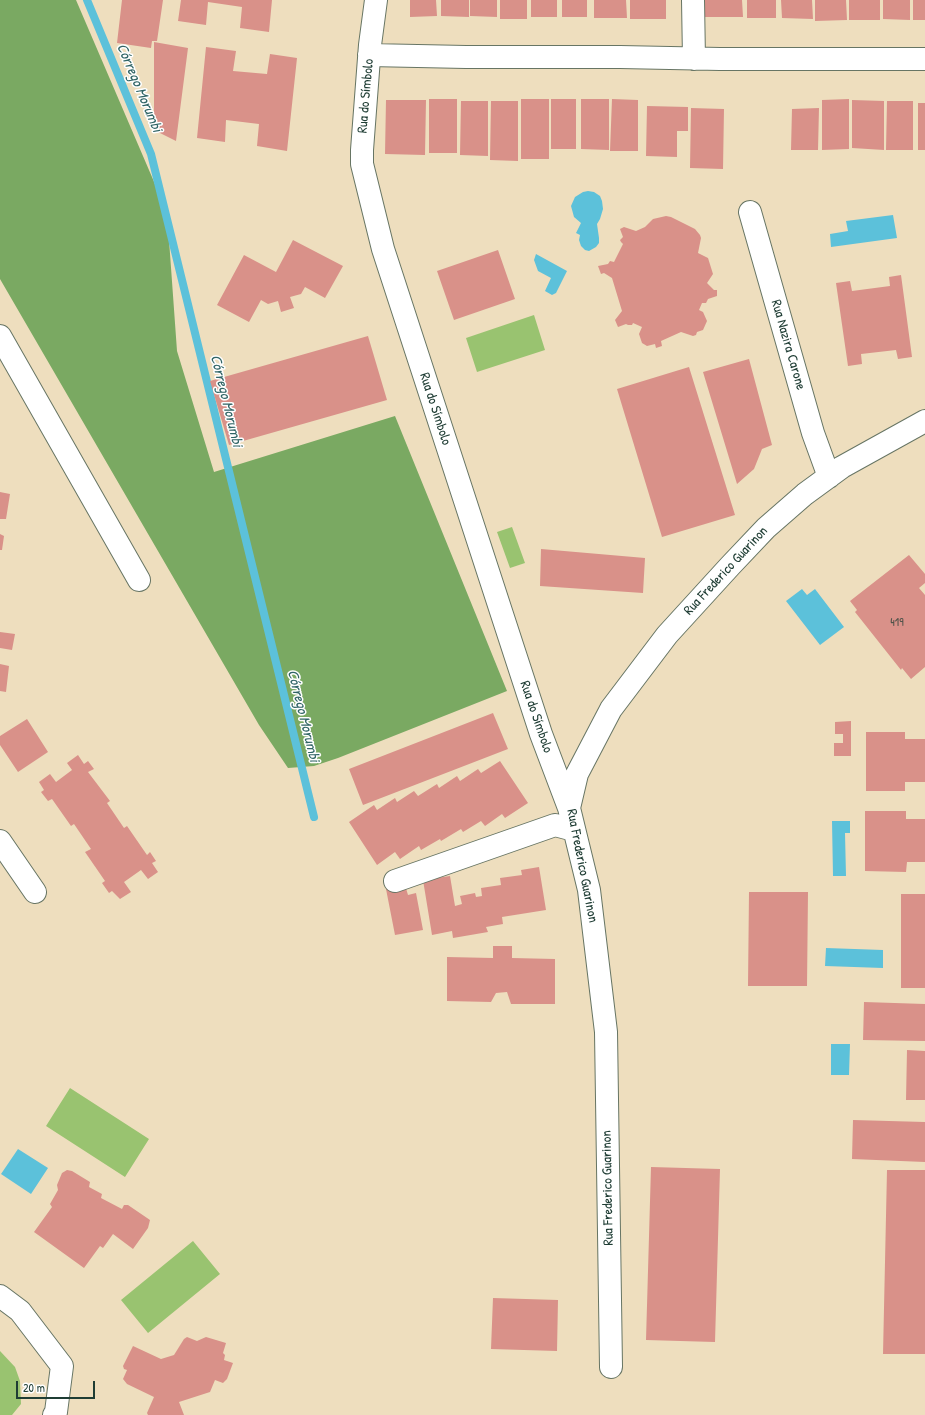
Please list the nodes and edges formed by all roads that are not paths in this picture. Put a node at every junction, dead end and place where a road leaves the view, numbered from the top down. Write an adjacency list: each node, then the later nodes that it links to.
1 (376, 0): 3 (street, Rua do Símbolo)
2 (693, 0): 4 (street)
3 (369, 55): 4 (street); 11 (street, Rua do Símbolo)
4 (694, 58): 5 (street)
5 (925, 59)
6 (750, 212): 9 (street, Rua Nazira Carone)
7 (0, 336): 10 (street)
8 (925, 421): 9 (street, Rua Frederico Guarinon)
9 (829, 477): 11 (street, Rua Frederico Guarinon)
10 (139, 580)
11 (569, 808): 12 (street, Rua Frederico Guarinon)
12 (574, 830): 14 (street); 17 (street, Rua Frederico Guarinon)
13 (0, 841): 15 (street)
14 (395, 881)
15 (35, 892)
16 (0, 1296): 18 (street)
17 (611, 1368)
18 (54, 1415)

